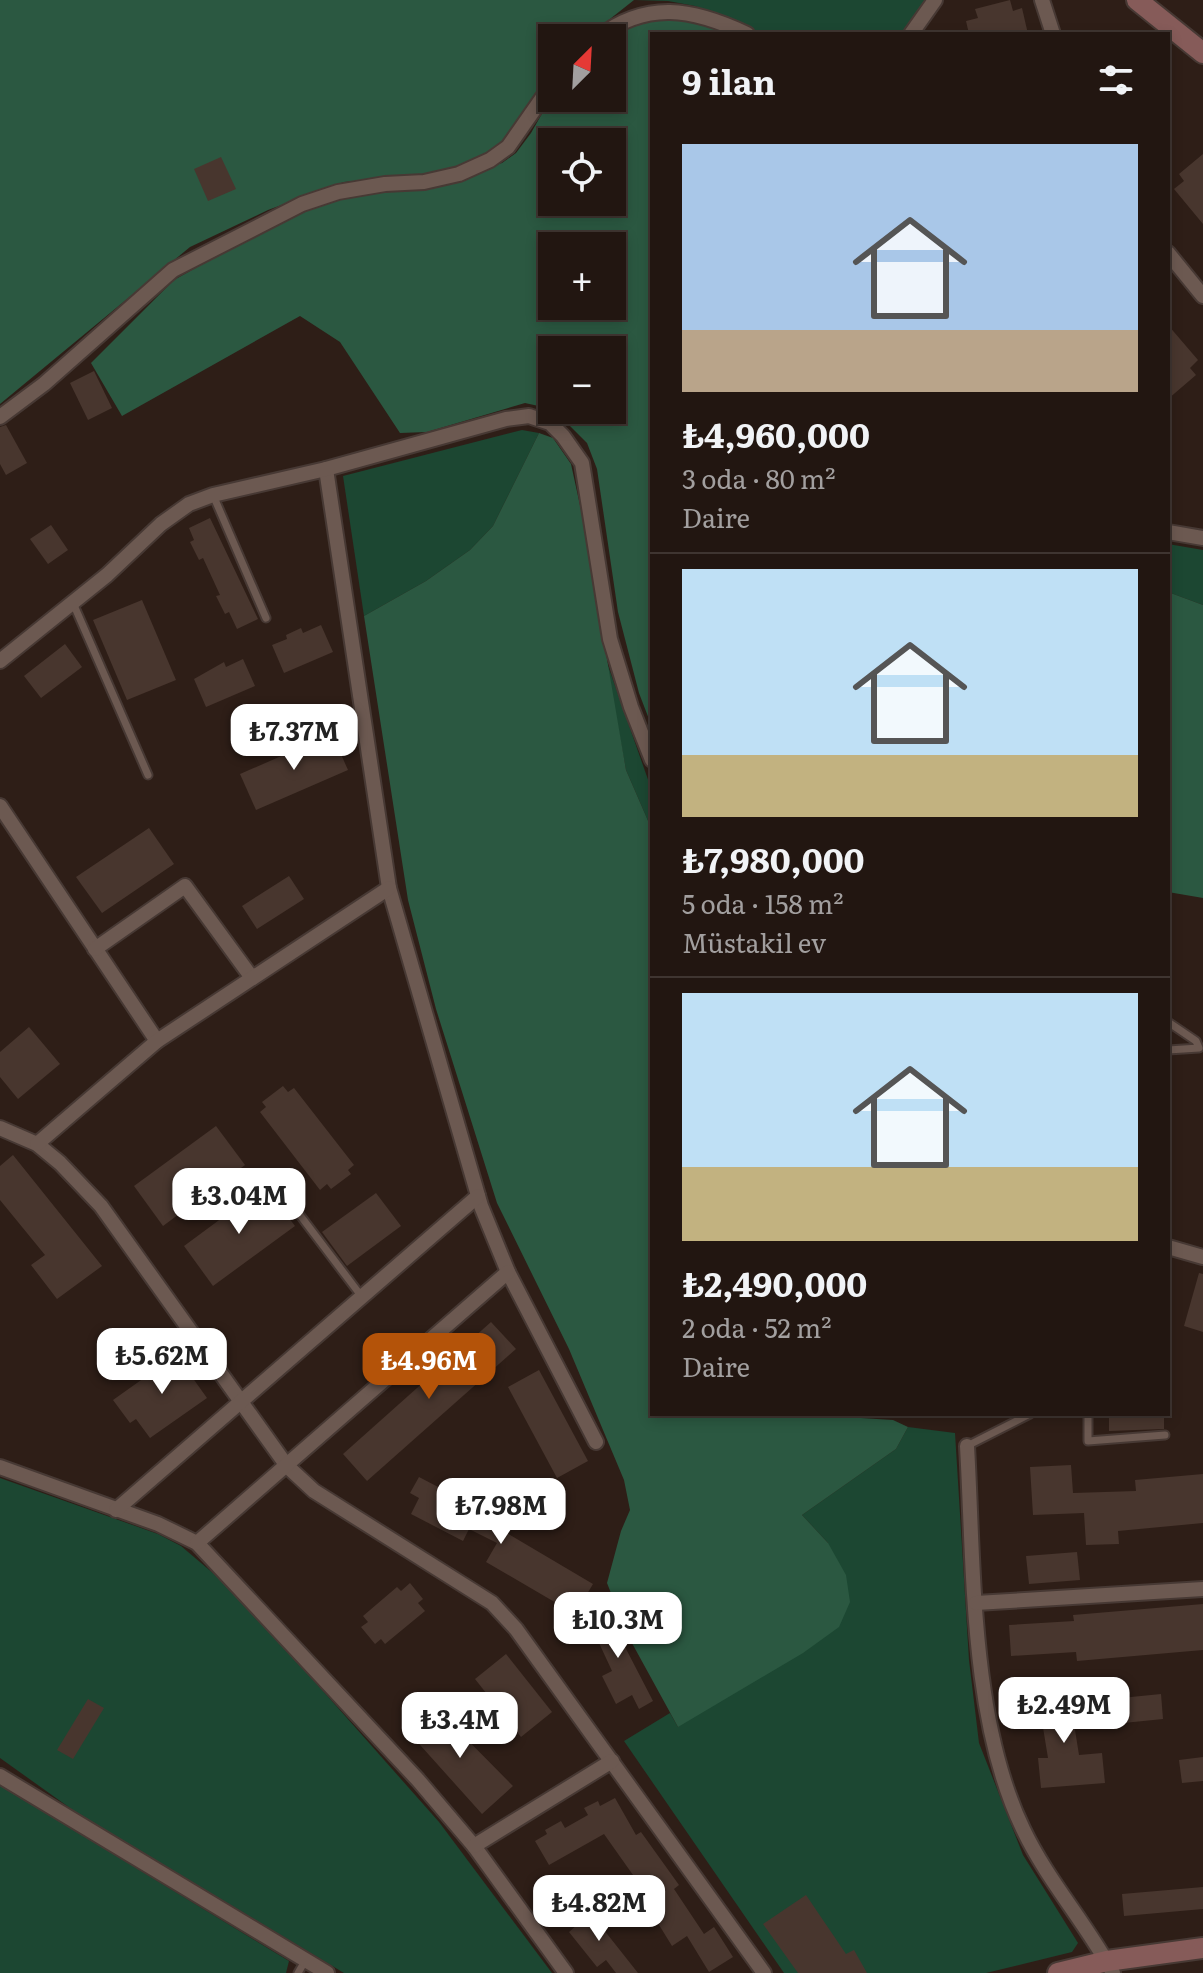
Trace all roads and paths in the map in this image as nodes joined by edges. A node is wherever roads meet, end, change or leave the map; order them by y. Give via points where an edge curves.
1 (935, 0) edge
2 (1042, 0) edge
3 (1137, 0) edge
4 (618, 24) edge
5 (743, 32) edge
6 (912, 32) edge
7 (1052, 32) edge
8 (1203, 53) edge
9 (538, 104) edge
10 (1170, 255) edge
11 (1203, 296) edge
12 (0, 417) edge
13 (326, 469) junction
14 (213, 495) junction
15 (1170, 532) edge
16 (1203, 538) edge
17 (73, 603) junction
18 (266, 618) dead end
19 (0, 661) edge
20 (650, 754) edge
21 (148, 775) dead end
22 (0, 806) edge
23 (389, 888) junction
24 (95, 949) junction
25 (252, 978) junction
26 (1170, 1023) edge
27 (157, 1041) junction
28 (1170, 1050) edge
29 (0, 1128) edge
30 (37, 1144) junction
31 (284, 1194) dead end
32 (478, 1196) junction
33 (1170, 1248) edge
34 (1183, 1252) junction
35 (1170, 1257) edge
36 (1203, 1257) edge
37 (508, 1272) junction
38 (362, 1297) junction
39 (241, 1402) junction
40 (1026, 1416) edge
41 (1088, 1416) edge
42 (1165, 1435) dead end
43 (596, 1442) dead end
44 (967, 1446) joint
45 (287, 1466) junction
46 (0, 1467) edge
47 (116, 1510) junction
48 (197, 1543) junction
49 (1203, 1589) edge
50 (976, 1603) junction
51 (612, 1761) junction
52 (0, 1776) edge
53 (474, 1846) junction
54 (1203, 1948) edge
55 (302, 1967) edge
56 (1110, 1967) edge
57 (327, 1973) edge
58 (566, 1973) edge
59 (764, 1973) edge
60 (1058, 1973) edge

1 - 6 street
2 - 7 street
3 - 8 street
4 - 5 street via 653,9 678,8
9 - 12 street via 508,147 490,160 447,177 338,192 302,204 173,270
10 - 11 street
13 - 14 street
13 - 20 street via 506,419 529,416 550,423 582,463 610,639
13 - 23 street
14 - 17 street via 161,524
14 - 18 lane
15 - 16 street
17 - 19 street
17 - 21 lane
22 - 24 street
23 - 25 street
23 - 32 street
24 - 25 street via 185,886
24 - 27 street
25 - 27 street
26 - 28 lane via 1199,1048
27 - 30 street
29 - 30 street
30 - 39 street via 101,1206
31 - 38 lane
32 - 37 street
32 - 38 street
33 - 34 street
34 - 35 lane
34 - 36 street
37 - 43 street
37 - 45 street
38 - 39 street
39 - 45 street
39 - 47 street
40 - 44 lane
41 - 42 lane via 1088,1441
44 - 50 street
45 - 48 street
45 - 51 street via 314,1491 492,1603
46 - 47 street
47 - 48 street
48 - 53 street
49 - 50 street
50 - 56 street via 991,1738 1003,1782 1044,1867
51 - 53 street
51 - 59 street
52 - 55 street
53 - 58 street
54 - 56 street
55 - 57 street
56 - 60 street

